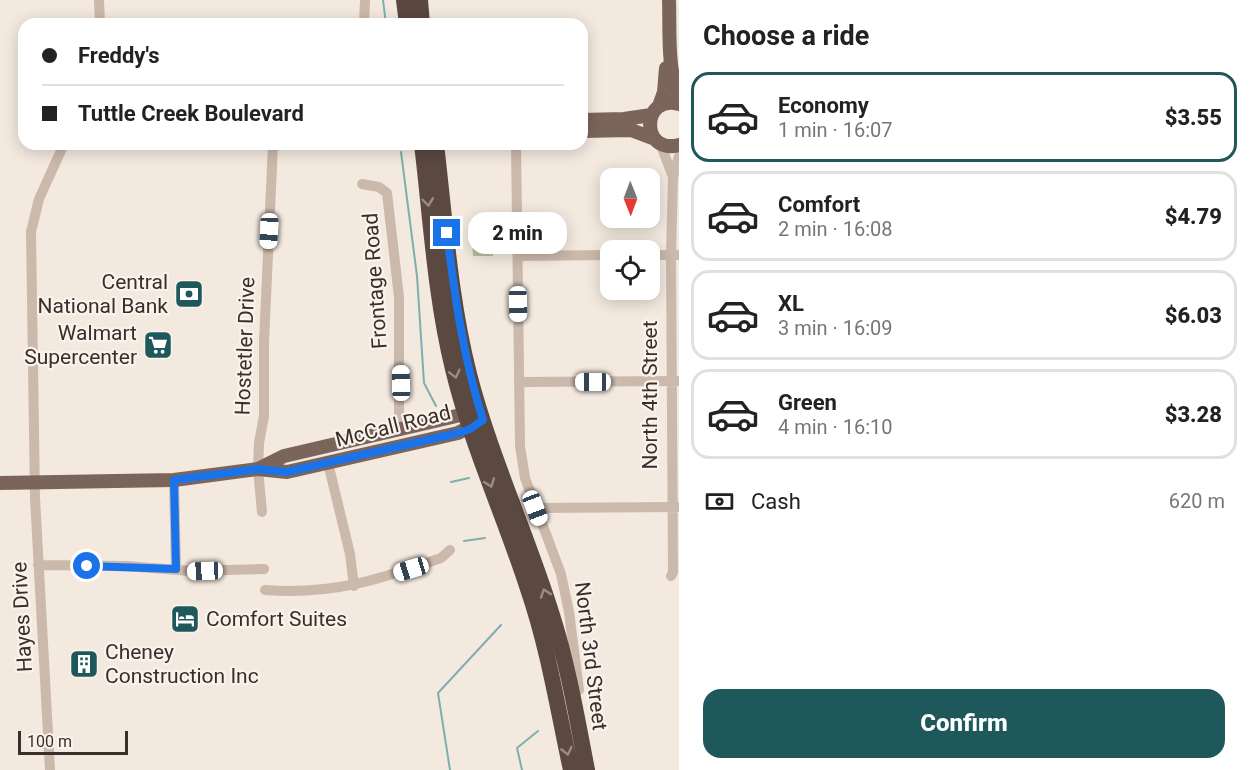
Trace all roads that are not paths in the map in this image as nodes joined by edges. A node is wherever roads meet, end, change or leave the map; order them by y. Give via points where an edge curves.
1 (99, 0) edge
2 (364, 0) edge
3 (404, 0) edge
4 (420, 0) edge
5 (669, 0) edge
6 (100, 18) edge
7 (364, 18) edge
8 (406, 18) edge
9 (422, 18) edge
10 (669, 54) junction
11 (679, 98) edge
12 (679, 104) edge
13 (655, 110) junction
14 (588, 120) edge
15 (588, 130) edge
16 (657, 141) junction
17 (679, 145) edge
18 (61, 150) edge
19 (273, 150) edge
20 (423, 150) edge
21 (437, 150) edge
22 (516, 150) edge
23 (679, 156) edge
24 (673, 177) junction
25 (362, 184) dead end
26 (600, 255) edge
27 (675, 255) edge
28 (518, 256) junction
29 (675, 381) edge
30 (519, 382) junction
31 (472, 421) junction
32 (399, 430) junction
33 (363, 439) junction
34 (359, 455) junction
35 (328, 463) junction
36 (258, 469) junction
37 (174, 480) junction
38 (35, 482) junction
39 (0, 483) edge
40 (675, 507) edge
41 (535, 508) junction
42 (262, 513) dead end
43 (450, 550) dead end
44 (38, 565) junction
45 (176, 569) junction
46 (264, 569) dead end
47 (671, 576) dead end
48 (354, 586) junction
49 (265, 590) dead end
50 (572, 635) junction
51 (562, 649) junction
52 (558, 711) junction
53 (583, 747) junction
54 (50, 770) edge
55 (571, 770) edge
56 (587, 770) edge

1 - 6 street
2 - 7 street
3 - 8 highway
4 - 9 highway
5 - 10 main road
10 - 11 main road
10 - 13 main road via 664,92
12 - 13 main road via 669,102
13 - 14 main road via 624,119
13 - 16 main road via 649,125
15 - 16 main road via 630,130
16 - 17 main road
16 - 24 street, North 4th Street
18 - 38 street, Hayes Drive via 39,199 31,232
19 - 36 street, Hostetler Drive via 264,416
20 -> 31 highway via 443,318
21 - 31 highway via 458,322 469,372
22 - 28 street, North 3rd Street
23 - 24 street, North 4th Street
24 - 27 street, North 4th Street
25 - 32 street, Frontage Road via 380,187 387,193 399,297
26 - 28 street
27 - 29 street, North 4th Street
28 - 30 street, North 3rd Street
29 - 30 street
29 - 40 street, North 4th Street
30 - 41 street, North 3rd Street via 520,446
31 - 32 main road, McCall Road
31 - 34 main road, McCall Road
51 -> 31 highway via 539,575
31 -> 52 highway via 539,624
32 - 33 main road, McCall Road
32 - 34 main road
33 - 35 main road via 328,457
33 - 36 main road, McCall Road via 284,456
34 - 35 main road, McCall Road
35 - 36 main road, McCall Road via 287,472
35 - 48 street
36 - 37 main road, McCall Road
36 - 42 street, Hostetler Drive
37 - 38 main road, McCall Road
37 - 45 street
38 - 39 main road, McCall Road
38 - 44 street, Hayes Drive
40 - 41 street
40 - 47 street, North 4th Street
41 - 50 street, North 3rd Street via 561,574
43 - 48 street via 441,558
44 - 45 street
44 - 54 street, Hayes Drive
45 - 46 street
48 - 49 street via 293,592
50 - 51 highway
50 - 53 street, North 3rd Street
51 - 52 highway via 556,679
51 - 53 highway
52 -> 55 highway
53 - 56 highway

